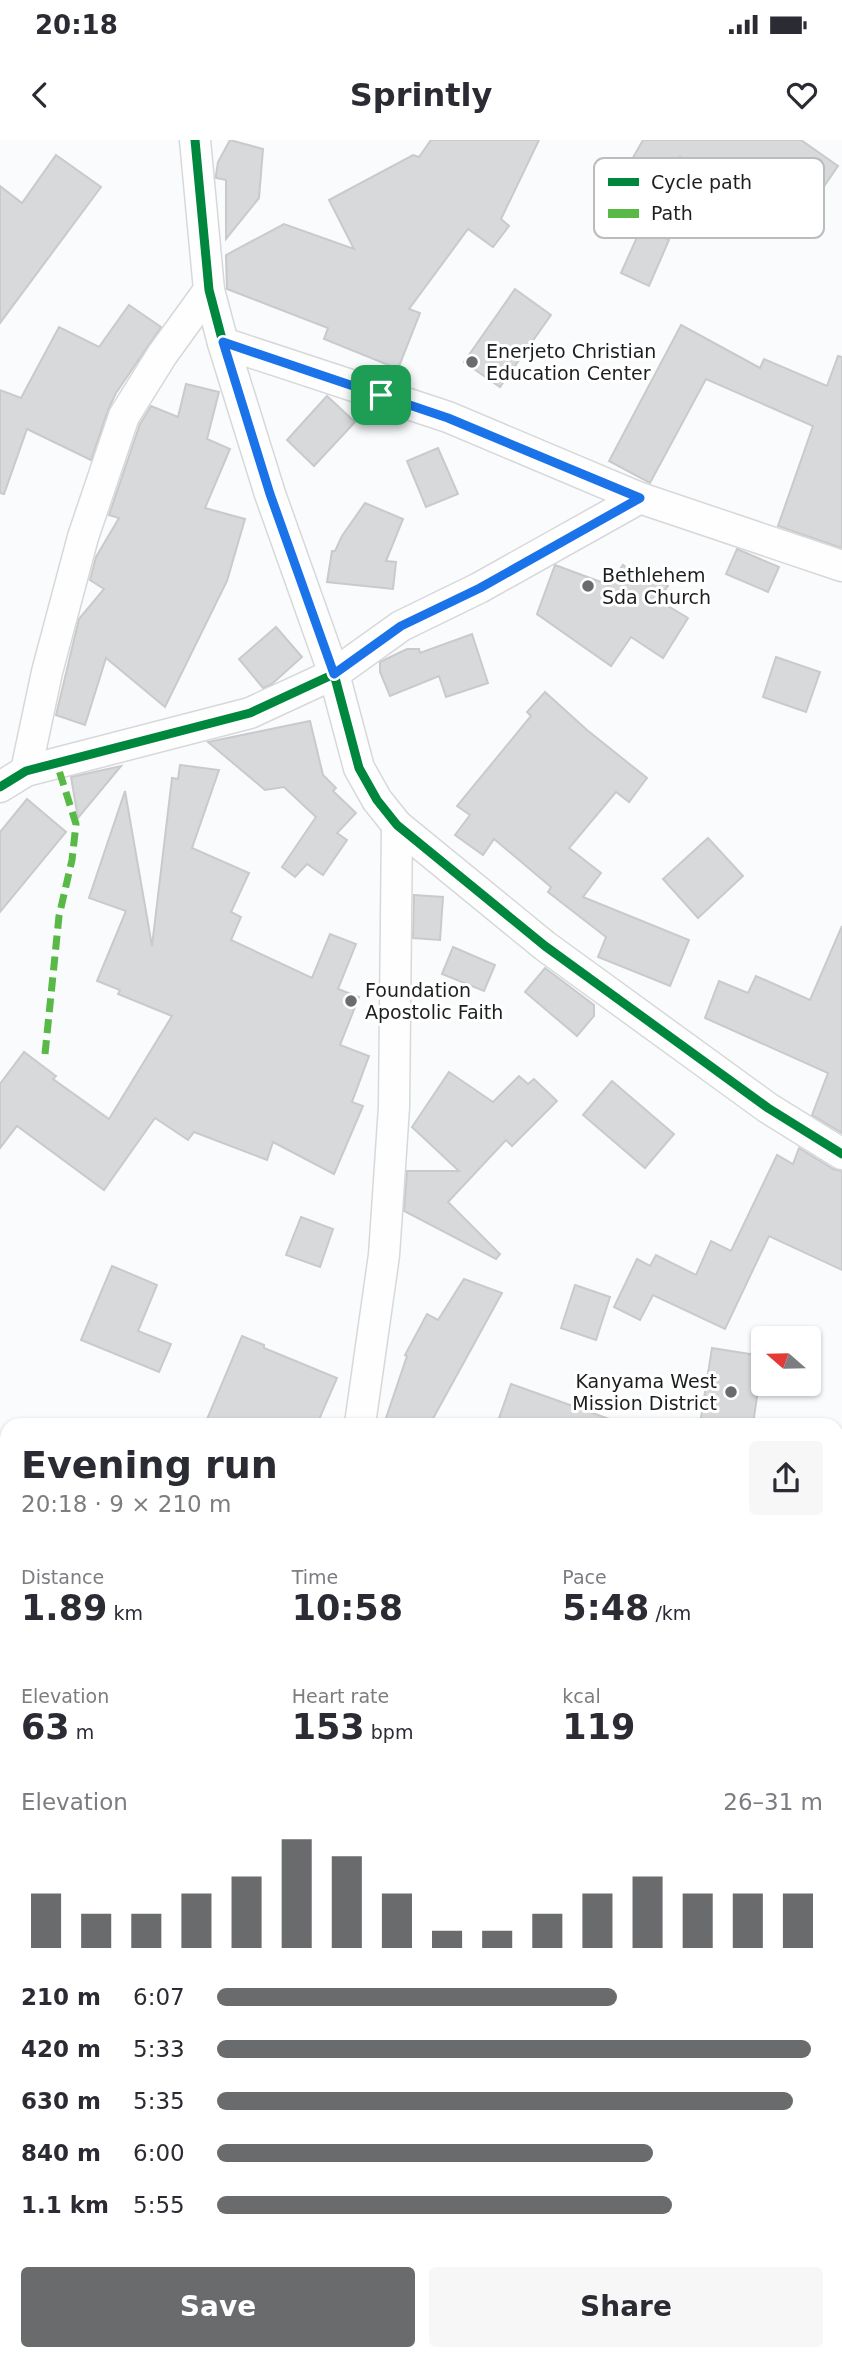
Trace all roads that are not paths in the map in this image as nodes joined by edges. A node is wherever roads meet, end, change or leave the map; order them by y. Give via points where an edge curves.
1 (195, 140) edge
2 (209, 290) junction
3 (223, 342) junction
4 (640, 498) junction
5 (842, 566) edge
6 (334, 674) junction
7 (26, 771) junction
8 (0, 787) edge
9 (397, 825) junction
10 (842, 1154) edge
11 (361, 1418) edge

1 - 2 street
2 - 3 street
2 - 7 street via 124,416 83,537
3 - 4 street via 448,418
3 - 6 street via 270,494
4 - 5 street
4 - 6 street via 480,588 401,626
6 - 7 street via 250,713
6 - 9 street via 359,768
7 - 8 street
9 - 10 street via 545,946 768,1108
9 - 11 street via 394,1107 384,1255

